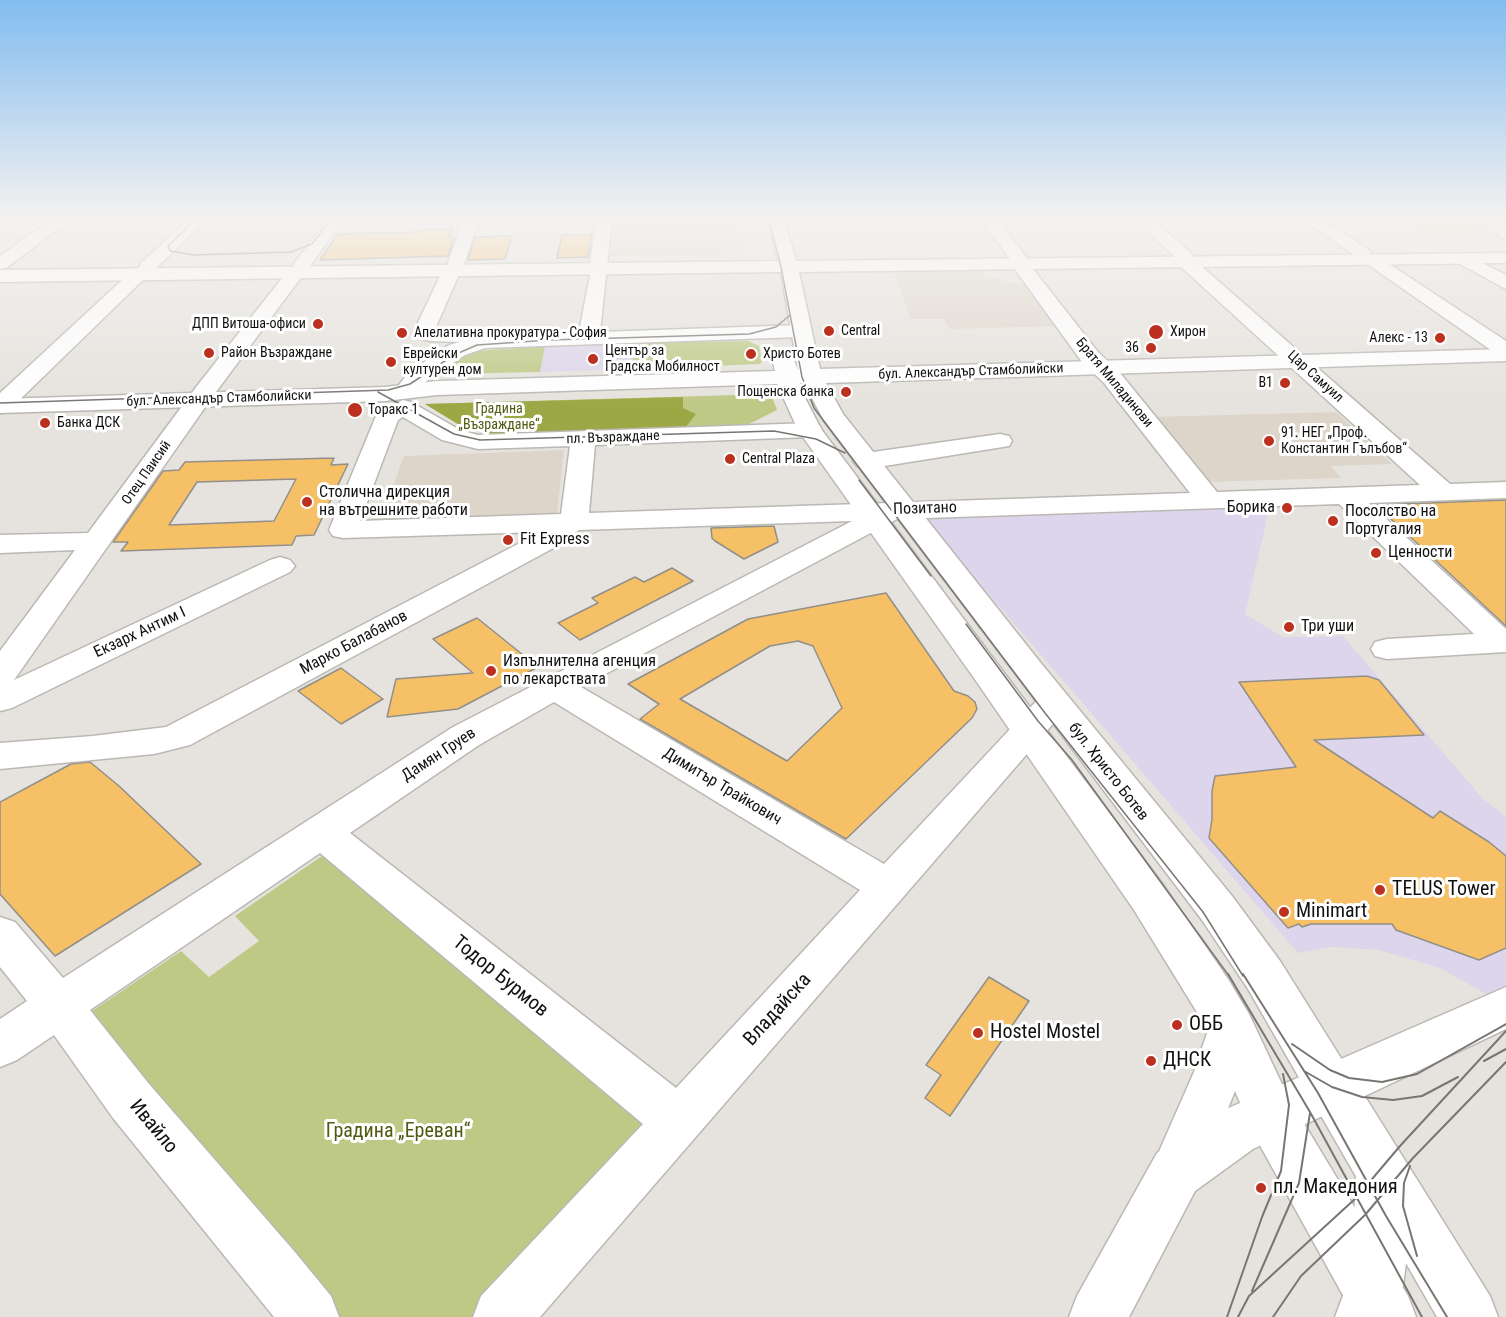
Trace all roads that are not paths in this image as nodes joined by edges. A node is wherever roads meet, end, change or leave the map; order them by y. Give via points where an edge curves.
1 (132, 281) edge
2 (289, 281) edge
3 (446, 281) edge
4 (597, 281) edge
5 (791, 281) edge
6 (1034, 281) edge
7 (1210, 281) edge
8 (1404, 281) edge
9 (775, 309) dead end
10 (801, 331) junction
11 (779, 332) junction
12 (589, 337) junction
13 (470, 345) junction
14 (1506, 350) edge
15 (1506, 355) edge
16 (1298, 362) junction
17 (1103, 368) junction
18 (811, 377) junction
19 (786, 378) junction
20 (406, 395) junction
21 (202, 396) junction
22 (2, 402) edge
23 (810, 430) junction
24 (583, 439) junction
25 (1000, 441) dead end
26 (866, 461) junction
27 (1506, 490) edge
28 (1443, 492) junction
29 (1345, 495) junction
30 (1209, 500) junction
31 (882, 513) junction
32 (574, 521) junction
33 (99, 541) junction
34 (0, 544) edge
35 (280, 566) dead end
36 (1504, 643) edge
37 (1387, 649) dead end
38 (0, 675) edge
39 (555, 687) junction
40 (0, 700) edge
41 (1041, 716) junction
42 (45, 754) junction
43 (0, 756) edge
44 (0, 776) edge
45 (322, 832) junction
46 (890, 887) junction
47 (0, 935) edge
48 (58, 1006) junction
49 (1506, 1007) edge
50 (1232, 1029) junction
51 (0, 1045) edge
52 (1332, 1087) junction
53 (1270, 1114) junction
54 (678, 1121) junction
55 (1382, 1170) junction
56 (1176, 1172) junction
57 (1375, 1309) edge
58 (310, 1317) edge
59 (502, 1317) edge
60 (1098, 1317) edge
61 (1469, 1317) edge

1 - 22 street
2 - 21 street, Отец Паисий
3 - 13 street via 423,333 473,336
4 - 12 street
5 - 10 street, бул. Христо Ботев
6 - 17 street, Братя Миладинови via 1090,357
7 - 16 street, Цар Самуил
8 - 14 street
9 - 11 street, бул. Христо Ботев
10 - 11 street
10 - 18 street, бул. Христо Ботев
11 - 12 street
11 - 19 street, бул. Христо Ботев
12 - 13 street
13 - 20 street via 416,378
15 - 16 street, бул. Александър Стамболийски
16 - 17 street, бул. Александър Стамболийски
16 - 28 street, Цар Самуил
17 - 18 street, бул. Александър Стамболийски
17 - 30 street, Братя Миладинови
18 - 19 street, бул. Александър Стамболийски
18 - 26 street, бул. Христо Ботев via 832,416
19 - 20 street, бул. Александър Стамболийски via 437,388
19 - 23 street, бул. Христо Ботев
20 - 21 street, бул. Александър Стамболийски
20 - 24 street, пл. Възраждане via 451,435 470,441
20 - 32 street, Позитано via 388,416 344,530
21 - 22 street, бул. Александър Стамболийски
21 - 33 street, Отец Паисий
23 - 24 street, пл. Възраждане
23 - 31 street, бул. Христо Ботев
24 - 32 street
25 - 26 street
26 - 31 street, бул. Христо Ботев
27 - 28 street, Позитано
28 - 29 street, Позитано
29 - 30 street, Позитано
29 - 36 street
30 - 31 street, Позитано
31 - 32 street, Позитано
31 - 39 street, Дамян Груев
31 - 41 street, бул. Христо Ботев
32 - 42 street, Марко Балабанов via 549,539 177,736
33 - 34 street
33 - 38 street, Отец Паисий
35 - 40 street, Екзарх Антим I
36 - 37 street
39 - 45 street, Дамян Груев via 466,736
39 - 46 street, Димитър Трайкович
41 - 46 street, Владайска
41 - 50 street, бул. Христо Ботев
41 - 52 street, бул. Христо Ботев via 1217,908 1264,975
42 - 43 street
42 - 44 street
45 - 48 street, Дамян Груев
45 - 54 street, Тодор Бурмов
46 - 54 street, Владайска
47 - 48 street, Ивайло
48 - 51 street, Дамян Груев
48 - 58 street, Ивайло via 131,1101
49 - 52 street
50 - 53 street, бул. Христо Ботев
50 - 56 street via 1218,1073
52 - 53 street
52 - 55 street, бул. Христо Ботев
53 - 56 street via 1234,1131
53 - 57 street, бул. Христо Ботев
54 - 59 street, Владайска
55 - 57 street
55 - 61 street, бул. Христо Ботев
56 - 60 street

